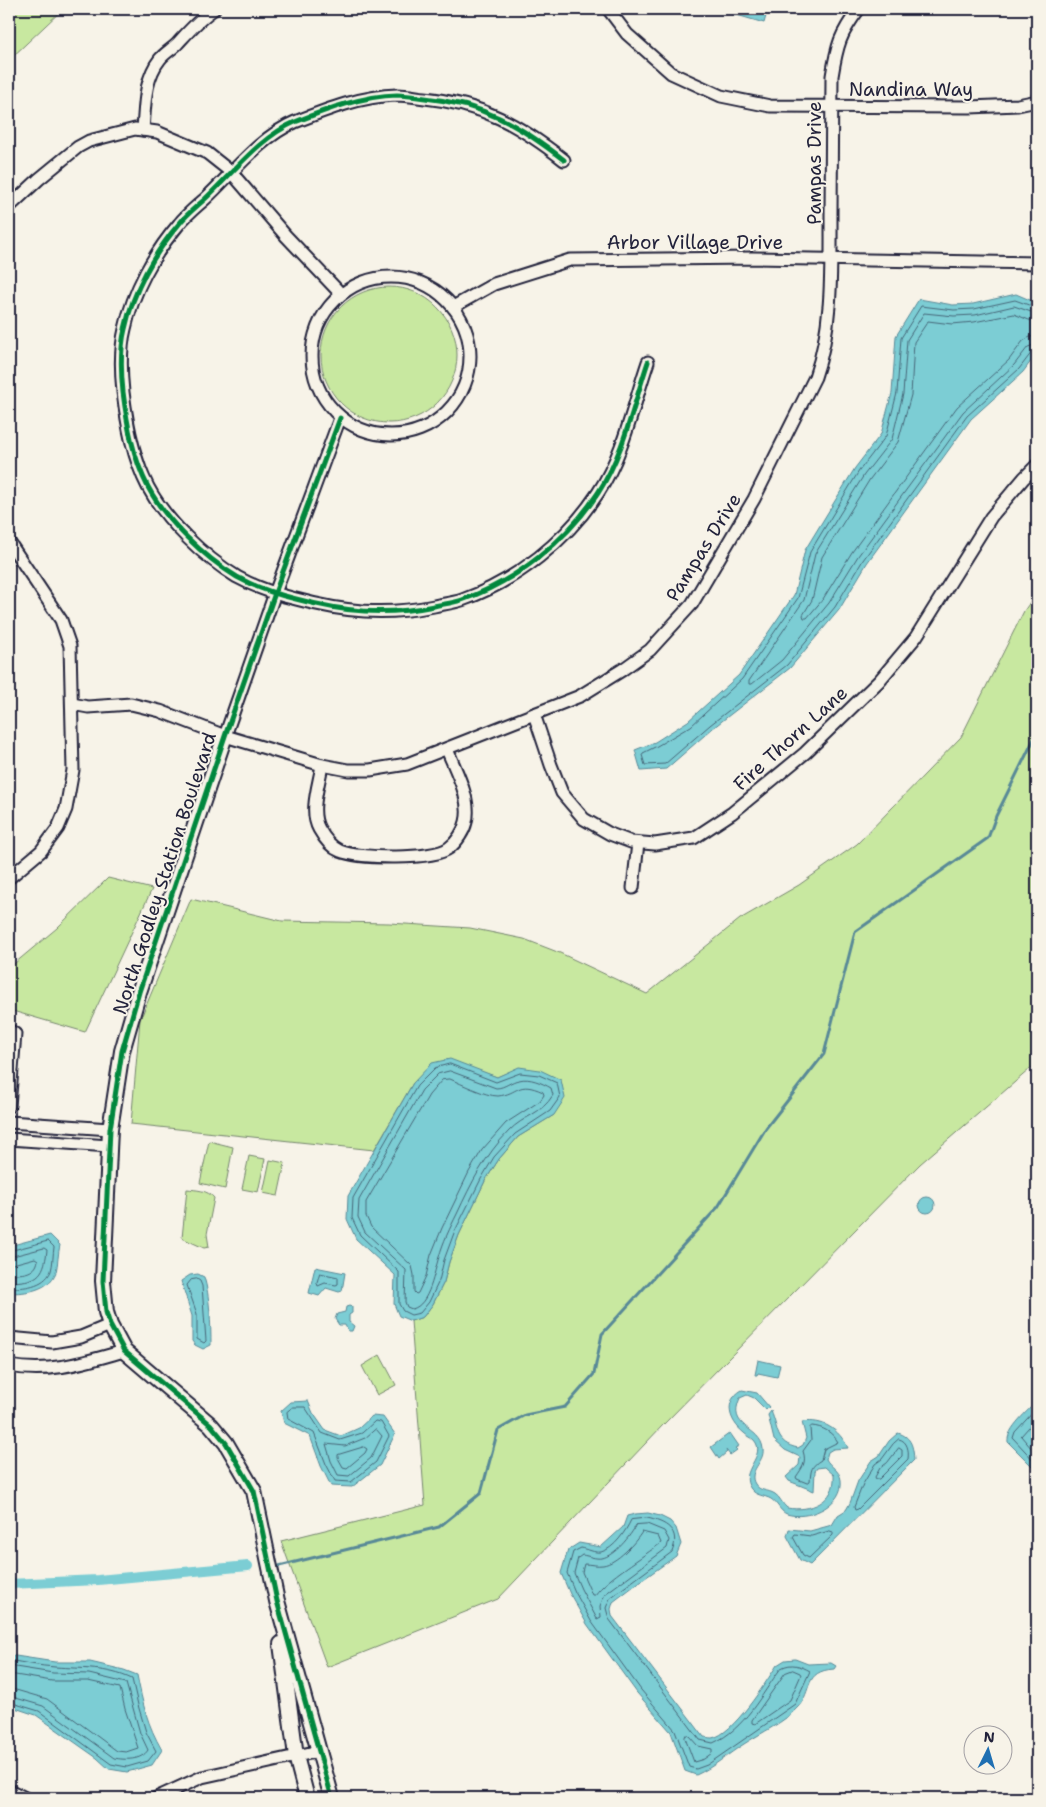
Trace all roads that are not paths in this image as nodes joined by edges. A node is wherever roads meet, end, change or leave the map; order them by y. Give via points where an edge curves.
1 (214, 9) edge
2 (608, 9) edge
3 (859, 9) edge
4 (1037, 101) edge
5 (832, 107) junction
6 (144, 130) junction
7 (564, 160) dead end
8 (231, 172) junction
9 (9, 208) edge
10 (831, 260) junction
11 (1037, 263) edge
12 (341, 294) junction
13 (453, 307) junction
14 (648, 362) dead end
15 (340, 418) junction
16 (1037, 466) edge
17 (9, 542) edge
18 (275, 593) junction
19 (72, 704) junction
20 (534, 714) junction
21 (225, 736) junction
22 (447, 749) junction
23 (322, 766) junction
24 (638, 843) junction
25 (9, 878) edge
26 (633, 888) dead end
27 (9, 1030) edge
28 (9, 1106) edge
29 (9, 1122) edge
30 (110, 1129) junction
31 (9, 1139) edge
32 (109, 1146) junction
33 (110, 1324) junction
34 (9, 1338) edge
35 (124, 1351) junction
36 (9, 1366) edge
37 (277, 1601) junction
38 (318, 1751) junction
39 (296, 1756) junction
40 (9, 1790) edge
41 (25, 1798) edge
42 (156, 1798) edge
43 (307, 1798) edge
44 (332, 1798) edge

1 - 6 street via 160,59 151,74 145,98
2 - 5 street, Nandina Way via 627,34 671,74 716,95 770,106
3 - 5 street, Pampas Drive via 847,24 837,46 832,76
4 - 5 street, Nandina Way via 970,107
5 - 10 street, Pampas Drive
6 - 8 street via 157,132 207,153
6 - 9 street via 135,129 78,147 39,178
7 - 8 street via 532,136 483,110 445,100 398,95 342,104 287,126
8 - 12 street
8 - 18 street via 181,221 150,266 138,290 124,330 122,380 126,420 148,487 169,517 192,542 236,576
10 - 11 street, Arbor Village Drive
10 - 13 street, Arbor Village Drive via 570,260 494,284
10 - 20 street, Pampas Drive via 827,324 823,353 815,377 754,499 692,604 650,650 622,670 580,696
12 - 13 street via 355,285 395,277 418,282 440,294
12 - 15 street via 326,310 316,329 311,350 313,372 320,392
13 - 15 street via 466,329 470,350 468,375 452,408 434,423 403,435 365,431
14 - 18 street via 620,454 599,491 562,538 502,582 458,601 373,613 323,607
15 - 18 street, North Godley Station Boulevard
16 - 24 street, Fire Thorn Lane via 991,516 929,617 902,654 805,753 732,813 694,838 655,844
17 - 19 street via 61,620 70,646
18 - 21 street, North Godley Station Boulevard
19 - 21 street, Pampas Drive via 88,707 131,704 160,711
19 - 25 street via 73,770 66,808 58,828 40,851
20 - 22 street, Pampas Drive
20 - 24 street, Fire Thorn Lane via 562,793 584,819 610,834
21 - 23 street, Pampas Drive
21 - 30 street, North Godley Station Boulevard via 139,992 122,1051
22 - 23 street, Pampas Drive via 408,764 378,769 348,770
22 - 23 street via 466,804 466,821 460,836 449,848 421,856 356,855 328,844 315,817
24 - 26 street
27 - 28 street via 14,1034
29 - 30 street
30 - 32 street, North Godley Station Boulevard
31 - 32 street
32 - 33 street, North Godley Station Boulevard via 104,1281
33 - 34 street via 81,1337 52,1342
33 - 35 street, North Godley Station Boulevard
35 - 36 street via 54,1369
35 - 37 street, North Godley Station Boulevard via 211,1424 226,1443 254,1491
37 - 38 street, North Godley Station Boulevard
37 - 39 street, North Godley Station Boulevard
38 - 39 street
38 - 44 street, North Godley Station Boulevard
39 - 42 street via 202,1777
39 - 43 street, North Godley Station Boulevard
40 - 41 street

